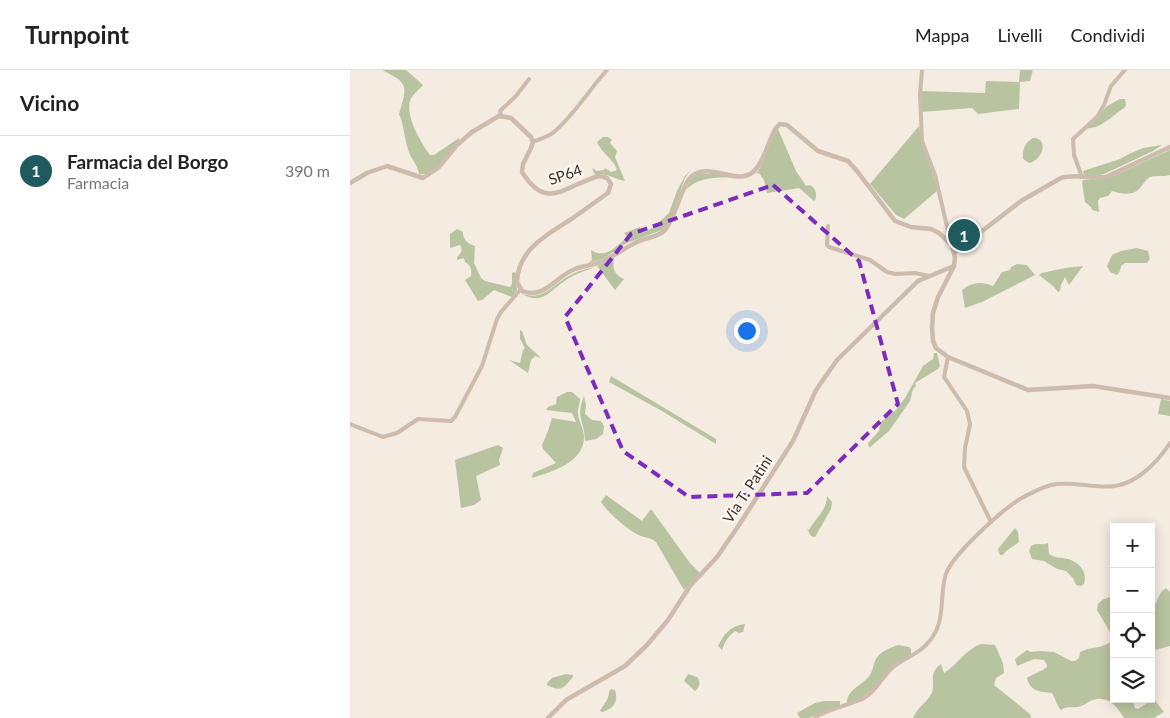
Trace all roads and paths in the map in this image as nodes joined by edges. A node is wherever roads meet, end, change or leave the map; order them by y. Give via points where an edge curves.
1 (607, 70) edge
2 (922, 70) edge
3 (1125, 70) edge
4 (530, 79) dead end
5 (500, 116) junction
6 (533, 142) junction
7 (1170, 147) edge
8 (1082, 177) junction
9 (350, 183) edge
10 (828, 226) dead end
11 (948, 240) junction
12 (954, 252) junction
13 (954, 266) junction
14 (929, 276) junction
15 (520, 289) junction
16 (948, 358) junction
17 (1170, 398) edge
18 (350, 424) edge
19 (1170, 443) edge
20 (991, 522) junction
21 (548, 718) edge
22 (815, 718) edge

1 - 6 street via 553,133
2 - 11 street via 922,141 935,175
3 - 8 street via 1111,86 1097,117 1073,139 1074,155
4 - 5 street via 500,111
5 - 6 street via 516,122
5 - 9 street via 472,132 438,168 423,178 387,166
6 - 15 street, SP64 / SP64 via 522,172 538,192 548,195 602,176 610,180 611,188 537,242 524,258 517,277
7 - 8 street via 1106,177
8 - 12 street via 1068,176 1053,182 1021,201
10 - 14 street via 829,247 870,260 887,272
11 - 12 street
11 - 15 street via 930,229 895,221 848,161 818,150 787,125 780,124 752,174 742,177 699,172 690,177 663,232 598,263 570,271 542,292 528,293
12 - 13 street
13 - 14 street, Via T. Patini
13 - 16 street via 933,313 933,341
14 - 21 street, Via T. Patini via 918,281 837,360 816,390 793,441 739,525 648,645 625,666 566,700
15 - 18 street via 501,312 482,366 451,421 418,419 397,433 383,437
16 - 17 street via 1028,390 1092,386
16 - 20 street via 944,376 967,411 970,424 964,467
19 - 20 street via 1144,472 1130,482 1116,486 1052,485 1019,500
20 - 22 street via 949,567 937,630 926,646 892,668 874,691 864,698

